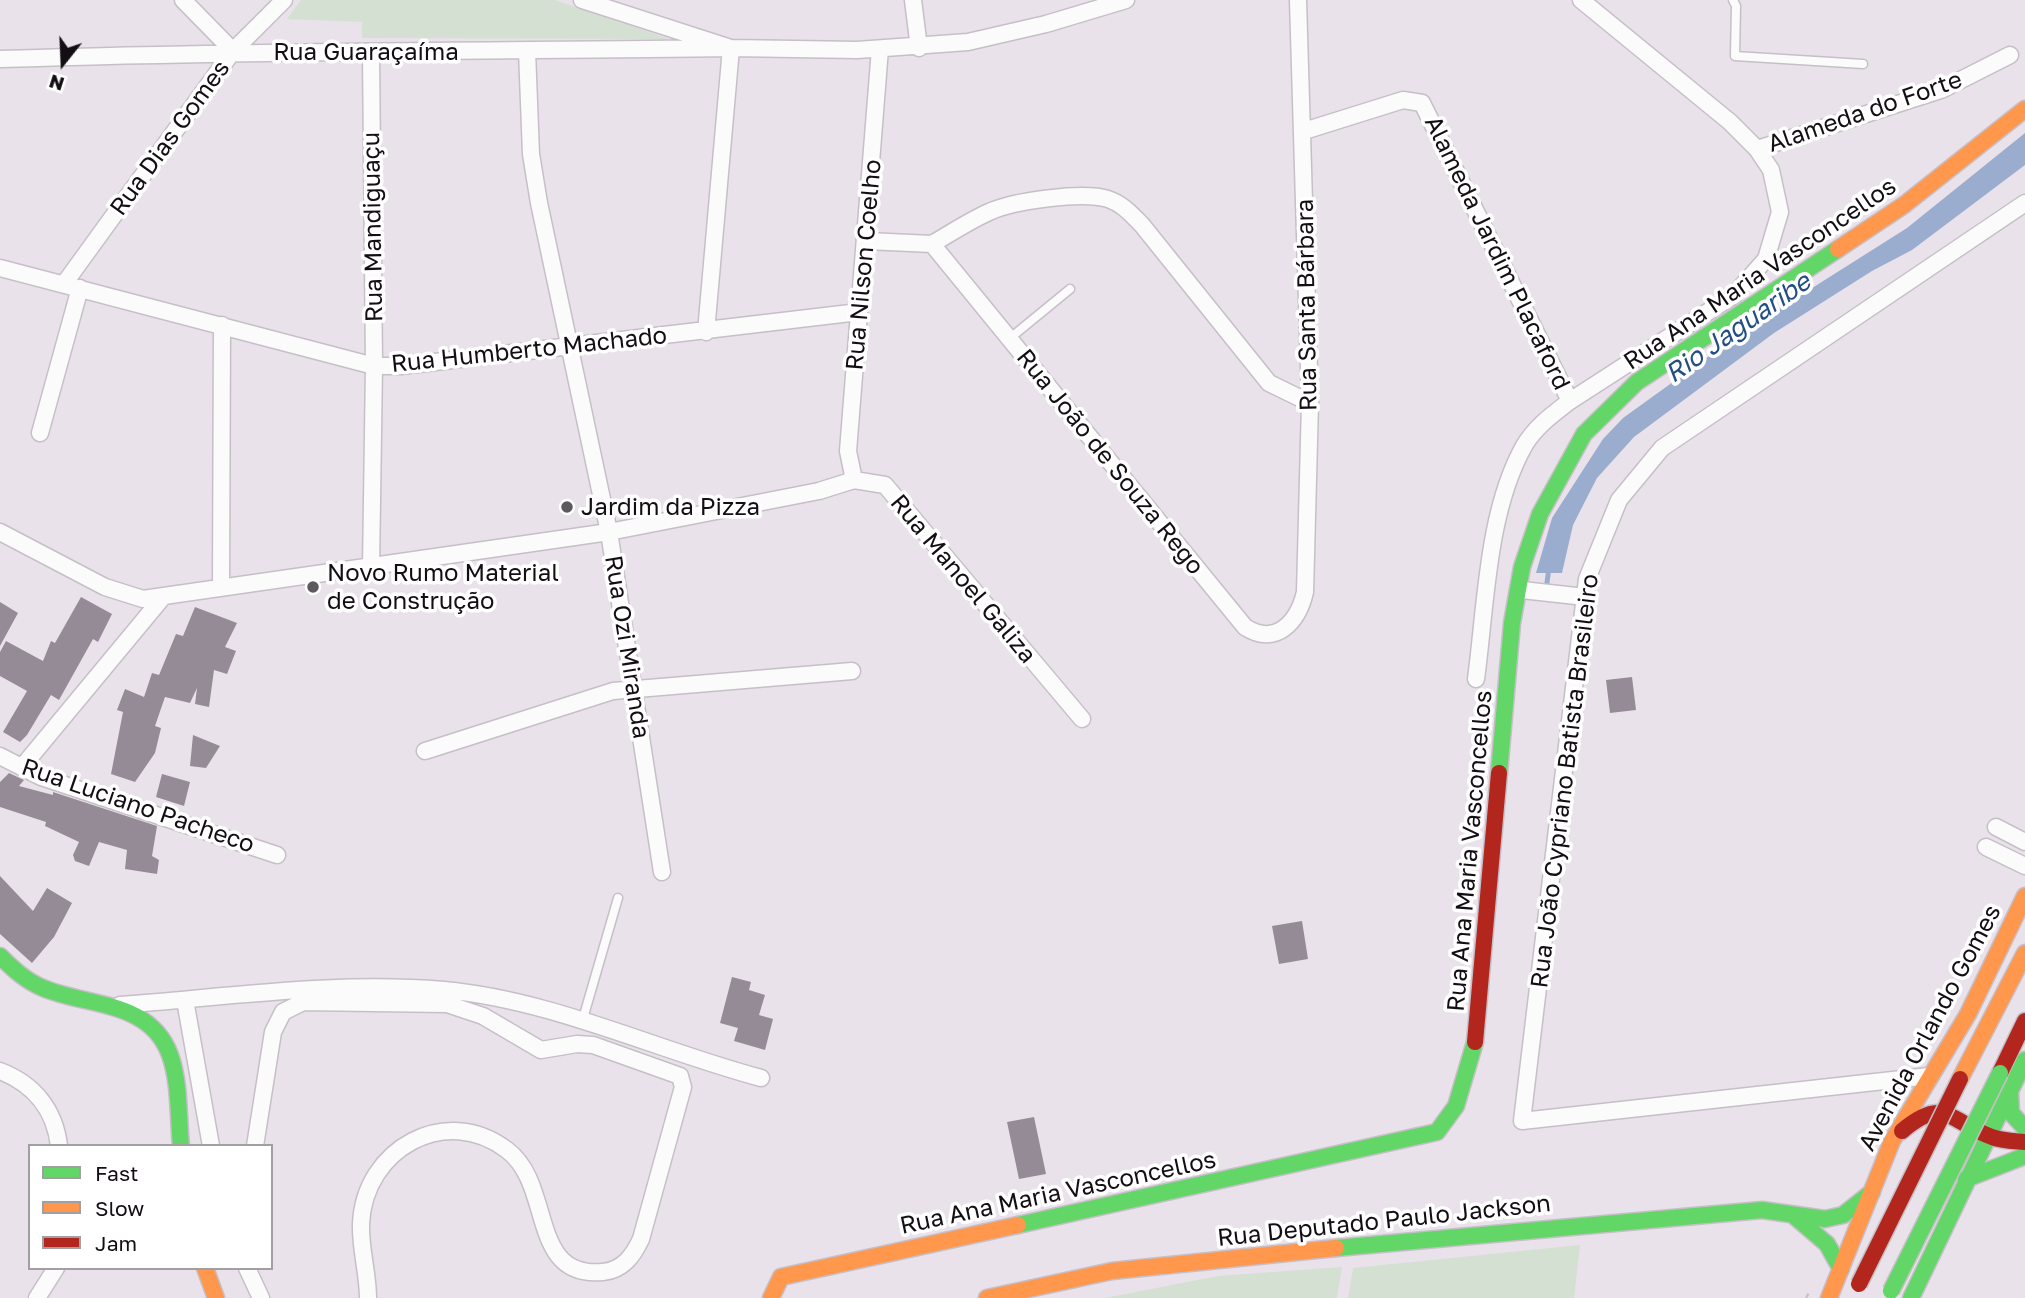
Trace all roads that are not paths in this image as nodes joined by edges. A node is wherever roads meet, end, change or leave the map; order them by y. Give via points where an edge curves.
1 (183, 0) edge
2 (284, 0) edge
3 (582, 0) edge
4 (913, 0) edge
5 (1126, 0) edge
6 (1298, 0) edge
7 (1581, 0) edge
8 (1733, 0) edge
9 (731, 48) junction
10 (919, 48) junction
11 (880, 49) junction
12 (233, 51) junction
13 (527, 51) junction
14 (371, 53) junction
15 (2010, 55) dead end
16 (0, 59) edge
17 (1863, 64) dead end
18 (2025, 109) edge
19 (1304, 131) junction
20 (1756, 149) junction
21 (2025, 203) edge
22 (867, 241) junction
23 (932, 244) junction
24 (0, 268) edge
25 (64, 284) junction
26 (80, 288) junction
27 (1070, 289) dead end
28 (1734, 295) junction
29 (1746, 310) junction
30 (859, 312) junction
31 (222, 325) junction
32 (706, 332) junction
33 (1009, 339) junction
34 (571, 345) junction
35 (1625, 364) junction
36 (374, 366) junction
37 (1637, 382) junction
38 (1570, 401) junction
39 (1310, 403) junction
40 (40, 433) dead end
41 (854, 480) junction
42 (0, 532) edge
43 (609, 532) junction
44 (371, 568) junction
45 (221, 586) junction
46 (1520, 590) junction
47 (163, 597) junction
48 (1582, 597) junction
49 (1301, 609) joint
50 (852, 671) dead end
51 (1476, 679) dead end
52 (634, 688) junction
53 (1082, 719) dead end
54 (425, 751) dead end
55 (0, 756) edge
56 (22, 767) junction
57 (1996, 827) dead end
58 (2025, 842) edge
59 (1986, 847) dead end
60 (277, 855) dead end
61 (2025, 866) edge
62 (662, 872) dead end
63 (2025, 896) edge
64 (618, 898) dead end
65 (2025, 953) edge
66 (0, 956) edge
67 (185, 1000) junction
68 (118, 1006) junction
69 (2025, 1021) edge
70 (582, 1022) junction
71 (2025, 1060) edge
72 (0, 1071) edge
73 (1929, 1076) junction
74 (761, 1078) dead end
75 (2009, 1098) junction
76 (2025, 1099) edge
77 (2025, 1128) edge
78 (1987, 1136) junction
79 (1892, 1141) junction
80 (2025, 1142) edge
81 (59, 1144) edge
82 (181, 1144) edge
83 (211, 1144) edge
84 (255, 1144) edge
85 (2025, 1156) edge
86 (1966, 1179) junction
87 (1872, 1192) junction
88 (1788, 1211) junction
89 (1854, 1236) junction
90 (1934, 1246) junction
91 (1841, 1269) junction
92 (55, 1270) edge
93 (206, 1270) edge
94 (248, 1270) edge
95 (1856, 1291) edge
96 (1890, 1295) edge
97 (37, 1298) edge
98 (216, 1298) edge
99 (261, 1298) edge
100 (368, 1298) edge
101 (771, 1298) edge
102 (987, 1298) edge
103 (1829, 1298) edge
104 (1911, 1298) edge

1 - 12 street
2 - 12 street, Rua Dias Gomes
3 - 9 street
4 - 10 street
5 - 10 street, Rua Guaraçaíma via 1007,33
6 - 19 street, Rua Santa Bárbara
7 - 20 street via 1730,122
8 - 17 lane via 1735,56
9 - 11 street, Rua Guaraçaíma
9 - 13 street, Rua Guaraçaíma
9 - 32 street
10 - 11 street, Rua Guaraçaíma
11 - 22 street, Rua Nilson Coelho
12 - 14 street, Rua Guaraçaíma
12 - 16 street, Rua Guaraçaíma
12 - 25 street, Rua Dias Gomes
13 - 14 street, Rua Guaraçaíma
13 - 34 street, Rua Ozi Miranda via 531,154
14 - 36 street, Rua Mandiguaçu
15 - 20 street, Alameda do Forte via 1941,90
18 - 29 main road, Rua Ana Maria Vasconcellos via 1905,205
19 - 38 street, Alameda Jardim Placaford via 1403,100 1422,103
19 - 39 street, Rua Santa Bárbara
20 - 28 street via 1771,170 1780,212 1766,259
21 - 48 street, Rua João Cypriano Batista Brasileiro via 1662,448 1619,500
22 - 23 street
22 - 30 street, Rua Nilson Coelho
23 - 33 street, Rua João de Souza Rego
23 - 39 street via 1007,205 1106,198 1123,206 1142,225 1269,383
24 - 25 street, Rua Humberto Machado
25 - 26 street, Rua Humberto Machado
26 - 31 street, Rua Humberto Machado
26 - 40 street
27 - 33 lane
28 - 29 street
28 - 35 street
29 - 37 main road, Rua Ana Maria Vasconcellos
30 - 32 street, Rua Humberto Machado
30 - 41 street, Rua Nilson Coelho via 848,451
31 - 36 street, Rua Humberto Machado
31 - 45 street
32 - 34 street, Rua Humberto Machado
33 - 49 street, Rua João de Souza Rego via 1245,627 1269,636 1292,622
34 - 36 street, Rua Humberto Machado
34 - 43 street, Rua Ozi Miranda
35 - 37 street
35 - 38 street
36 - 44 street, Rua Mandiguaçu
37 - 46 main road, Rua Ana Maria Vasconcellos via 1584,434 1541,514 1522,567
38 - 51 street via 1544,420 1525,444 1501,503
39 - 49 street, Rua Santa Bárbara via 1306,592
41 - 43 street
41 - 53 street, Rua Manoel Galiza via 885,485
42 - 47 street via 124,595
43 - 44 street
43 - 52 street, Rua Ozi Miranda
44 - 45 street
45 - 47 street
46 - 48 street
46 - 101 main road, Rua Ana Maria Vasconcellos via 1512,623 1476,1039 1456,1106 1437,1132 781,1277
47 - 56 street
48 - 73 street, Rua João Cypriano Batista Brasileiro via 1522,1121
50 - 52 street
52 - 54 street via 594,696
52 - 62 street, Rua Ozi Miranda
55 - 56 street, Rua Luciano Pacheco
56 - 60 street, Rua Luciano Pacheco
57 - 58 street
59 - 61 street
63 - 73 main road, Avenida Orlando Gomes via 1968,1014
64 - 70 lane
65 - 95 main road, Avenida Orlando Gomes, bridge
66 - 68 main road via 44,988
67 - 68 street
67 - 70 street via 352,988 445,990 509,1001
67 - 83 street
68 - 82 main road via 152,1025 170,1054
69 - 96 main road, bridge
70 - 74 street
71 - 75 main road
72 - 81 street via 31,1088 46,1106 57,1126
73 - 79 main road, Avenida Orlando Gomes
75 - 76 lane
75 - 77 main road via 2011,1114
75 - 78 main road
78 - 79 main road via 1958,1117 1935,1111 1912,1122
78 - 80 main road
78 - 86 main road
79 - 87 main road, Avenida Orlando Gomes
84 - 100 street via 272,1032 283,1012 303,1002 447,1004 483,1016 541,1050 593,1045 680,1076 683,1087 641,1240 634,1255 621,1266 590,1272 564,1262 545,1235 535,1188 524,1167 507,1150 458,1132 432,1133 409,1140 389,1156 375,1178 361,1223
85 - 86 main road
86 - 90 main road
87 - 88 main road, Rua Deputado Paulo Jackson via 1843,1215 1825,1219
87 - 89 main road, Avenida Orlando Gomes
88 - 89 main road, Rua Deputado Paulo Jackson
88 - 91 main road via 1827,1244
88 - 102 main road, Rua Deputado Paulo Jackson via 1746,1210 1509,1230 1112,1271
89 - 90 main road, Rua Deputado Paulo Jackson via 1896,1251
89 - 91 main road, Avenida Orlando Gomes
90 - 104 main road
91 - 103 main road, Avenida Orlando Gomes
92 - 97 street
93 - 98 main road
94 - 99 street

